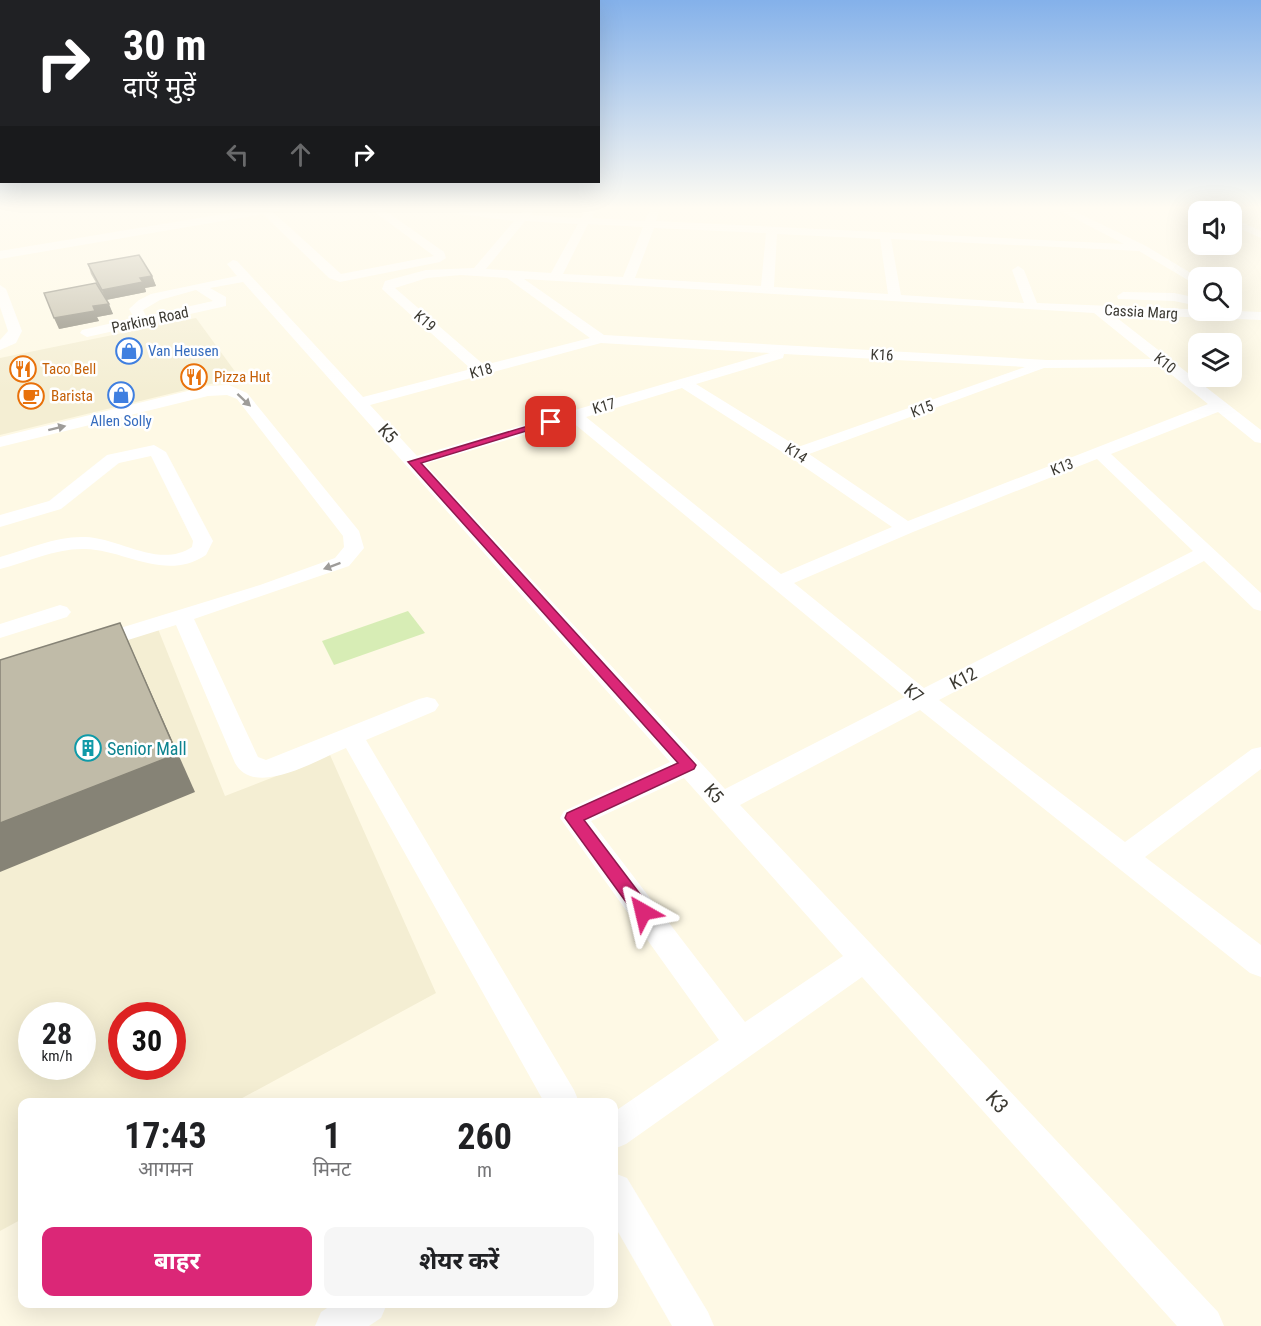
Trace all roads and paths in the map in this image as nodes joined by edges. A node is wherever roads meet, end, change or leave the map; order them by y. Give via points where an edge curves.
1 (237, 269) edge
2 (327, 269) edge
3 (386, 269) edge
4 (480, 269) edge
5 (560, 269) edge
6 (632, 269) edge
7 (769, 269) edge
8 (890, 269) edge
9 (1018, 270) dead end
10 (446, 271) joint
11 (476, 273) junction
12 (512, 276) junction
13 (245, 278) junction
14 (555, 278) junction
15 (627, 282) junction
16 (200, 287) junction
17 (0, 289) edge
18 (767, 290) junction
19 (1114, 296) dead end
20 (895, 298) junction
21 (1188, 300) edge
22 (1032, 307) junction
23 (1098, 310) junction
24 (1188, 310) edge
25 (1242, 313) edge
26 (1259, 317) edge
27 (143, 322) junction
28 (87, 333) dead end
29 (601, 339) junction
30 (0, 346) edge
31 (794, 350) junction
32 (1164, 363) junction
33 (1047, 364) junction
34 (482, 371) junction
35 (684, 383) junction
36 (360, 403) junction
37 (1218, 406) junction
38 (574, 415) junction
39 (1261, 438) edge
40 (0, 442) edge
41 (796, 453) junction
42 (1100, 453) junction
43 (414, 462) junction
44 (0, 521) edge
45 (906, 528) junction
46 (1204, 553) junction
47 (0, 563) edge
48 (777, 583) junction
49 (1261, 604) edge
50 (60, 612) dead end
51 (182, 615) junction
52 (0, 631) edge
53 (81, 648) edge
54 (922, 699) junction
55 (427, 705) dead end
56 (351, 736) junction
57 (1261, 756) edge
58 (688, 765) junction
59 (722, 802) junction
60 (1125, 857) junction
61 (790, 878) joint
62 (864, 958) junction
63 (1261, 963) edge
64 (741, 1043) junction
65 (560, 1098) edge
66 (618, 1129) edge
67 (618, 1198) edge
68 (361, 1308) edge
69 (335, 1326) edge
70 (694, 1326) edge
71 (1204, 1326) edge

1 - 13 street, K5
2 - 3 street via 340,278
4 - 11 street
5 - 14 street
6 - 15 street
7 - 18 street
8 - 20 street
9 - 22 street
10 - 11 street, Cassia Marg
10 - 34 street, K19 via 398,280 389,284 388,289
11 - 12 street, Cassia Marg
12 - 14 street, Cassia Marg
12 - 29 street
13 - 16 street
13 - 36 street, K5
14 - 15 street, Cassia Marg
15 - 18 street, Cassia Marg
16 - 27 street via 141,303 136,309
16 - 27 street, Parking Road via 221,303
17 - 30 street via 15,331 11,340
18 - 20 street, Cassia Marg
19 - 21 street
20 - 22 street, Cassia Marg
22 - 23 street, Cassia Marg
23 - 24 street, Cassia Marg
23 - 32 street, K10
25 - 26 street
27 - 28 street, Parking Road
29 - 31 street, K16
29 - 34 street, K18
31 - 33 street, K16
31 - 35 street, K17
32 - 33 street, K16
32 - 37 street, K10
33 - 41 street, K15
34 - 36 street, K18
35 - 38 street, K17
35 - 41 street, K14
36 - 43 street, K5
37 - 39 street, K10
37 - 42 street, K13
38 - 43 street, K17
38 - 48 street, K7
40 -> 51 street via 208,392 229,390 242,396 352,536 354,548 342,562
41 - 45 street, K14
42 - 45 street, K13
42 - 46 street
43 - 58 street, K5
44 - 47 street via 55,506 113,459 154,450 203,546 186,557 155,562 95,544 71,544
45 - 48 street, K13
46 - 49 street
46 - 54 street, K12
48 - 54 street, K7
50 - 52 street
51 - 53 street
51 - 56 street via 248,763 268,770
54 - 59 street, K12
54 - 60 street, K7
55 - 56 street
56 - 65 street
57 - 60 street
58 - 59 street, K5
58 - 64 street via 573,818
59 - 61 street, K5
60 - 63 street, K7
61 - 62 street, K3
62 - 64 street
62 - 71 street, K3
64 - 66 street
67 - 70 street
68 - 69 street

